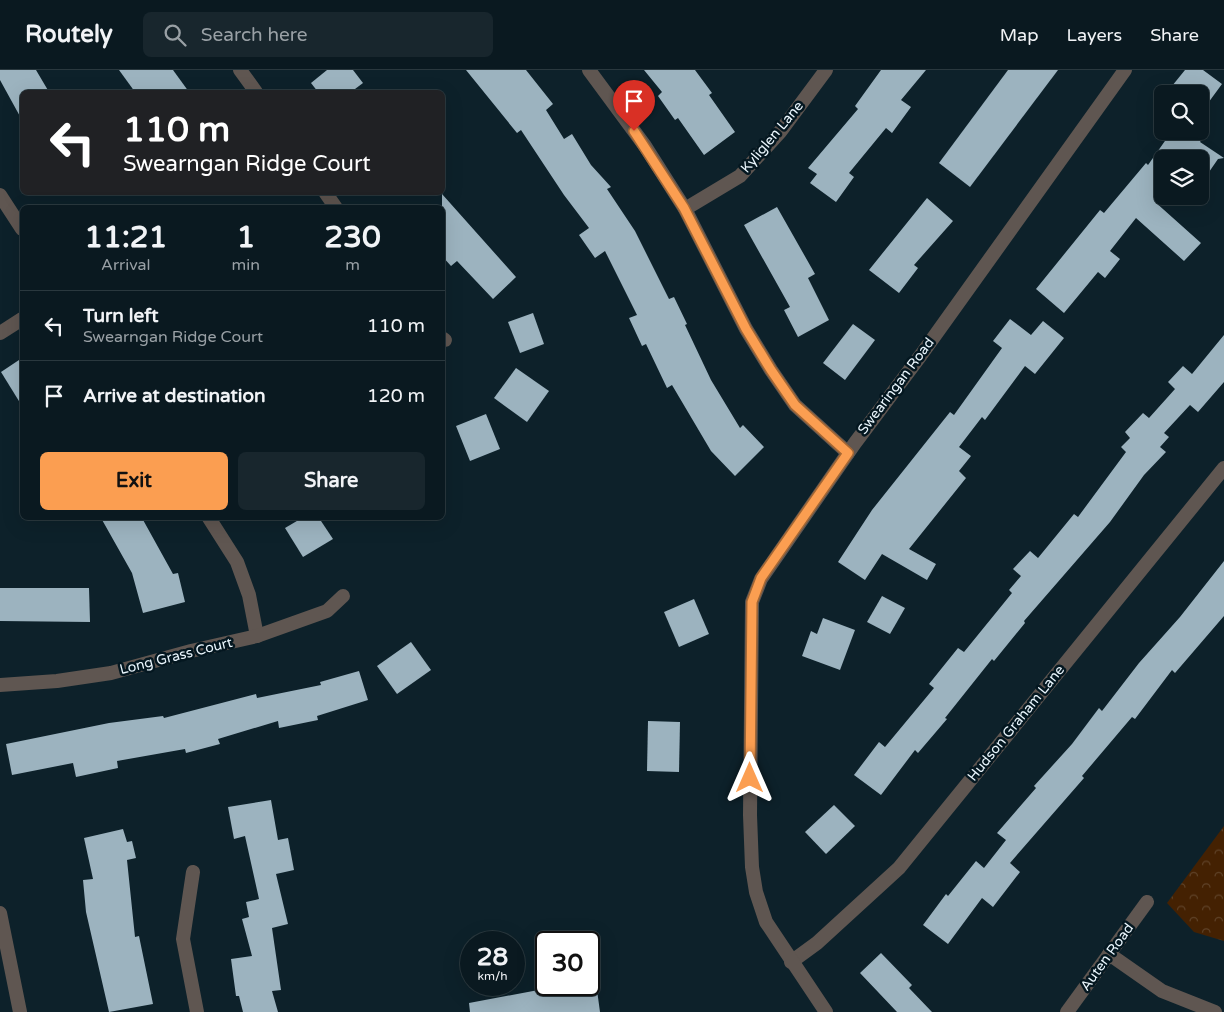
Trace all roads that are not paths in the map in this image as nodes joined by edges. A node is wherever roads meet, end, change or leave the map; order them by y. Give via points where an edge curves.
1 (240, 70) edge
2 (589, 70) edge
3 (826, 70) edge
4 (1125, 70) edge
5 (255, 90) edge
6 (0, 195) edge
7 (684, 208) junction
8 (20, 226) edge
9 (20, 320) edge
10 (0, 333) edge
11 (848, 453) junction
12 (1224, 468) edge
13 (210, 520) edge
14 (343, 596) dead end
15 (257, 636) junction
16 (0, 685) edge
17 (193, 872) dead end
18 (1148, 902) dead end
19 (0, 914) edge
20 (2, 931) edge
21 (1109, 954) junction
22 (792, 962) junction
23 (20, 1012) edge
24 (197, 1012) edge
25 (826, 1012) edge
26 (1067, 1012) edge
27 (1215, 1012) edge

1 - 5 street
2 - 7 street via 645,146
3 - 7 street, Kyliglen Lane via 780,132 740,176
4 - 11 street, Swearingan Road
6 - 8 street
7 - 11 street via 746,329 771,370 795,405
9 - 10 street
11 - 22 street, Swearingan Road via 761,578 752,602 752,867 766,922
12 - 22 street, Hudson Graham Lane via 899,868
13 - 15 street via 237,562 250,595
14 - 15 street, Long Grass Court via 327,611
15 - 16 street, Long Grass Court via 111,673
17 - 24 street via 183,940
18 - 21 street, Auten Road
19 - 20 street
20 - 23 street
21 - 26 street, Auten Road
21 - 27 street via 1162,991
22 - 25 street, Swearingan Road

